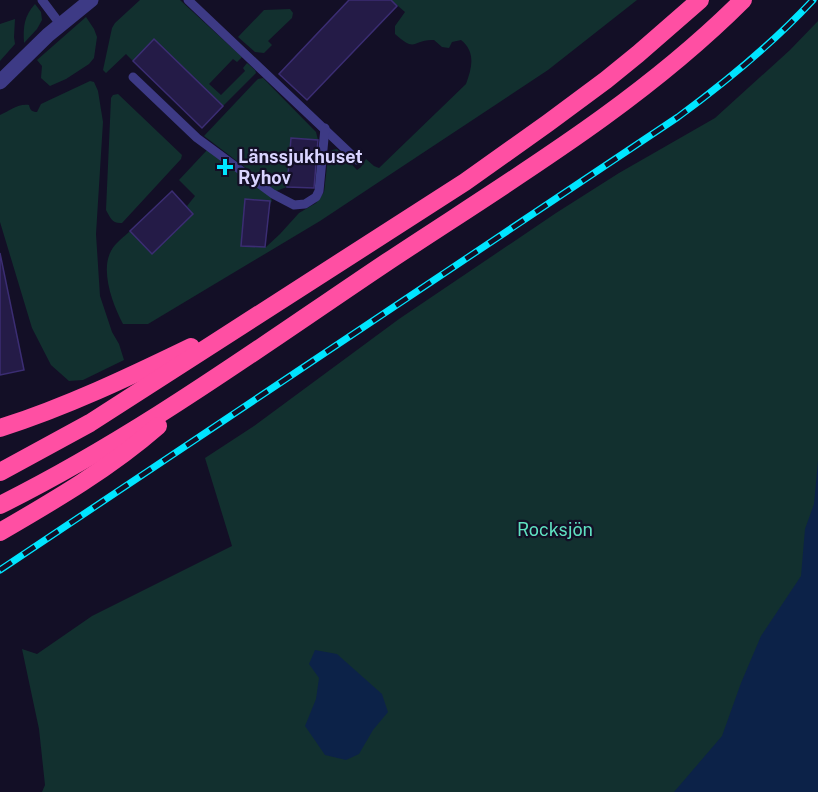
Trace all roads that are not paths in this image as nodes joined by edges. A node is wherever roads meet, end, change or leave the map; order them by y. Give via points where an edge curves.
1 (42, 0) edge
2 (91, 0) edge
3 (188, 0) edge
4 (700, 0) edge
5 (743, 0) edge
6 (60, 24) junction
7 (134, 77) dead end
8 (0, 82) edge
9 (325, 129) junction
10 (357, 160) dead end
11 (270, 308) junction
12 (208, 384) junction
13 (0, 428) edge
14 (0, 472) edge
15 (0, 505) edge
16 (0, 532) edge

1 - 6 lane
2 - 6 street
3 - 9 lane
4 - 11 highway via 548,123 465,182
5 - 12 highway via 692,48 561,147
6 - 8 street
7 - 9 lane via 197,138 294,205 305,204 319,191
9 - 10 lane
11 - 13 highway via 125,379
11 - 14 highway via 90,423
12 - 15 highway via 124,437
12 - 16 highway via 135,446

